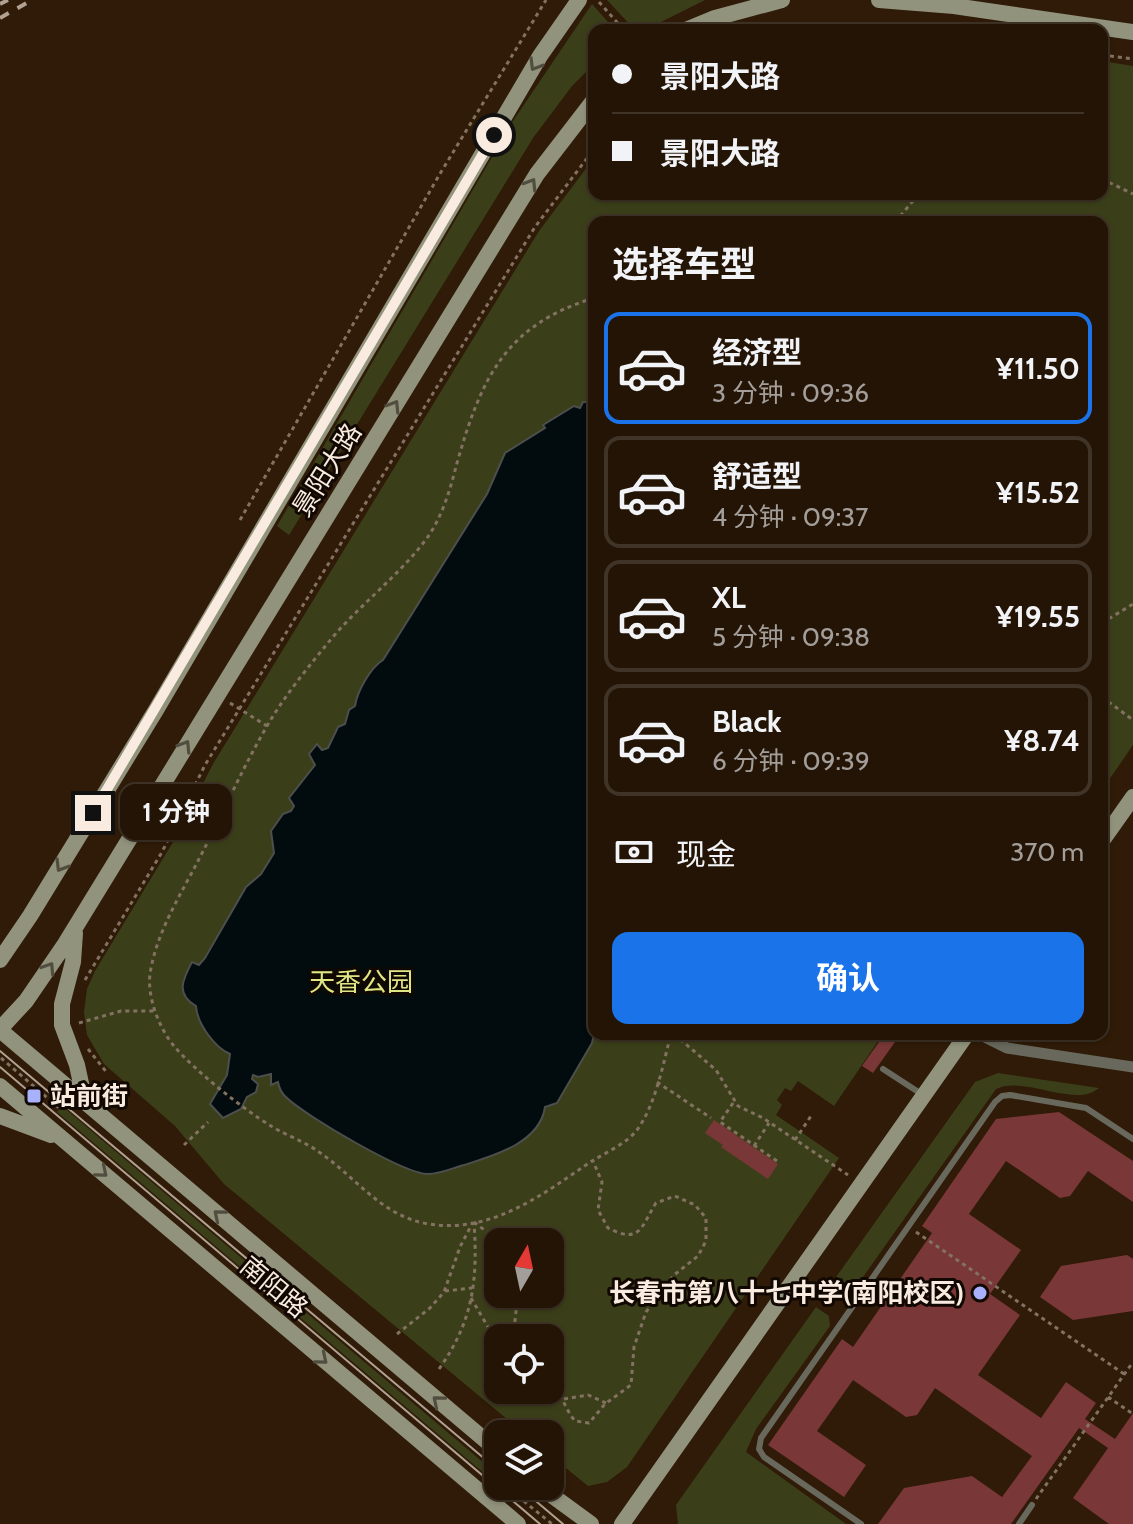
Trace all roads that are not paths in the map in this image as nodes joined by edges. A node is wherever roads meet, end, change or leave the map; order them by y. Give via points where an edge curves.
1 (579, 0) edge
2 (782, 0) edge
3 (879, 0) edge
4 (915, 2) edge
5 (700, 24) edge
6 (1075, 24) edge
7 (1108, 29) edge
8 (1133, 32) edge
9 (588, 108) edge
10 (1133, 797) edge
11 (1108, 832) edge
12 (75, 926) junction
13 (0, 960) edge
14 (0, 1030) edge
15 (963, 1040) edge
16 (991, 1040) edge
17 (1133, 1067) edge
18 (883, 1069) dead end
19 (0, 1086) edge
20 (923, 1095) junction
21 (85, 1102) junction
22 (0, 1116) edge
23 (1133, 1139) edge
24 (66, 1142) junction
25 (484, 1439) edge
26 (558, 1500) edge
27 (1032, 1505) road end
28 (518, 1524) edge
29 (591, 1524) edge
30 (622, 1524) edge
31 (861, 1524) edge
32 (1019, 1524) edge

1 -> 13 main road, 景阳大路 via 540,56 156,710
2 - 5 main road
3 - 4 main road
4 - 6 main road
7 - 8 main road
12 -> 9 main road, 景阳大路 via 537,174
10 - 11 main road
14 -> 12 main road, 景阳大路
12 - 21 main road via 62,1025
14 - 21 main road, 南阳路
15 - 20 main road
16 - 17 street via 1007,1048
18 - 20 lane
19 - 24 main road, 南阳路
20 - 30 main road
25 -> 21 main road, 南阳路
22 - 24 main road
23 - 31 lane via 1086,1108 1010,1095 995,1102 759,1443 764,1457
24 -> 28 main road, 南阳路
26 - 29 main road
27 - 32 lane

